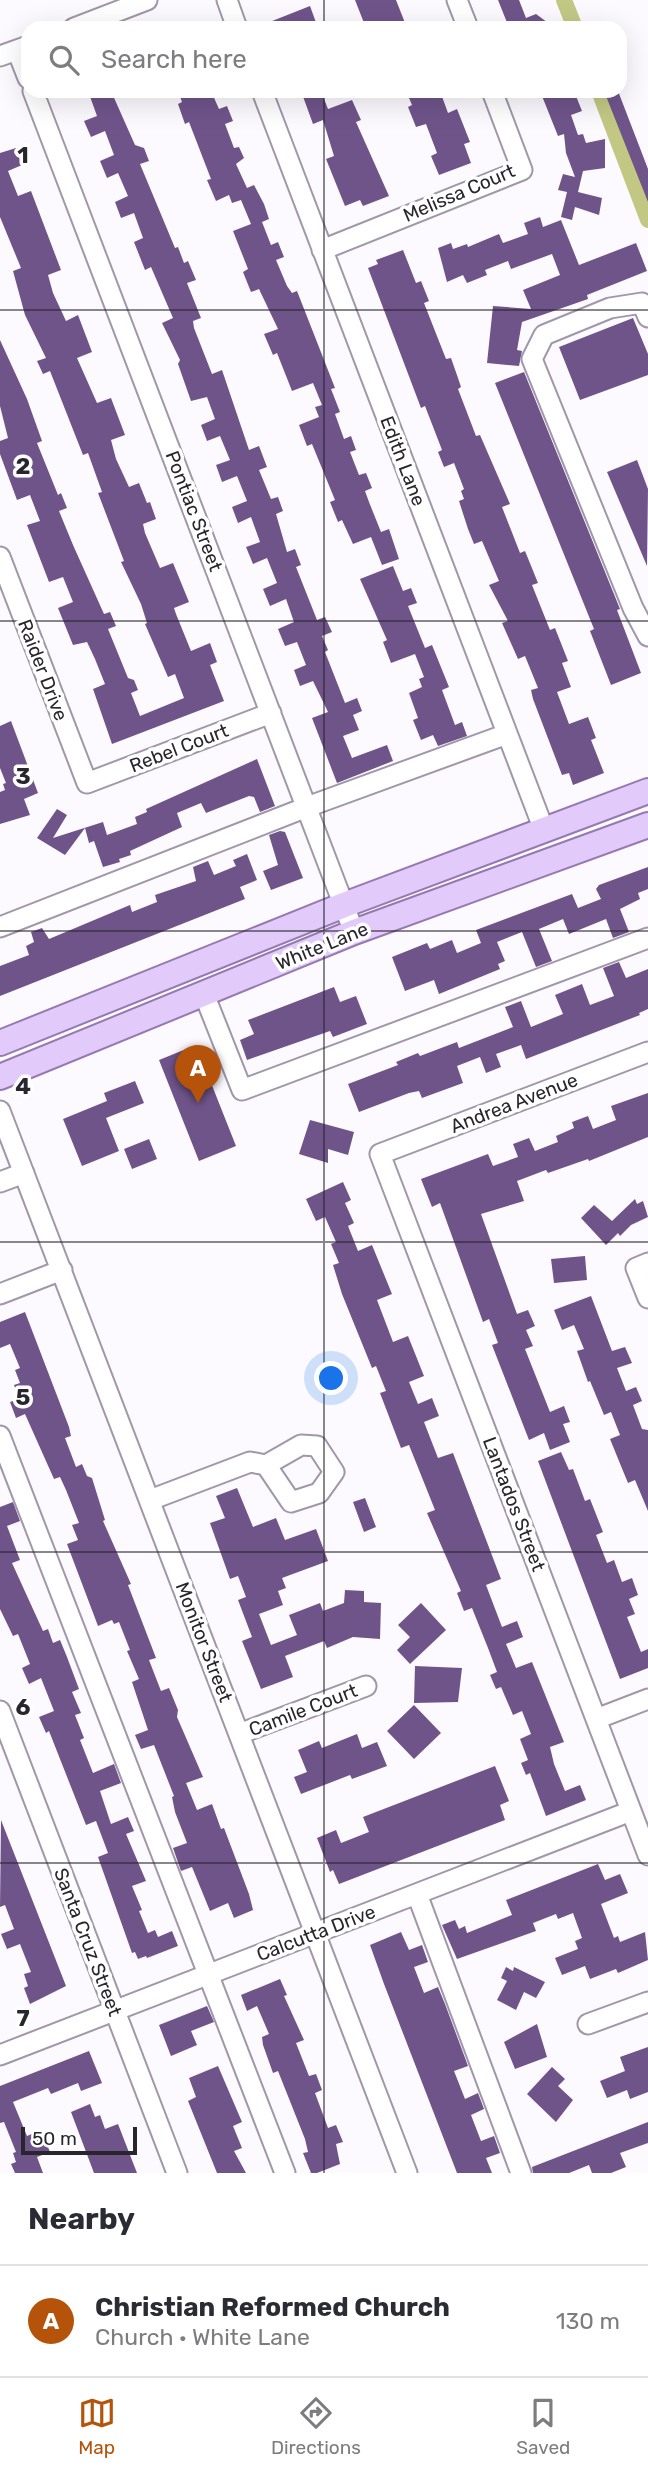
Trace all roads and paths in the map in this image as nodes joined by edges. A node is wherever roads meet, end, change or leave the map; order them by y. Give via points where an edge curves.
1 (147, 0) edge
2 (227, 0) edge
3 (457, 0) edge
4 (92, 21) edge
5 (234, 21) edge
6 (465, 21) edge
7 (36, 98) edge
8 (264, 98) edge
9 (495, 98) edge
10 (322, 250) junction
11 (648, 317) edge
12 (0, 557) edge
13 (648, 636) edge
14 (271, 713) junction
15 (507, 734) junction
16 (87, 783) joint
17 (648, 791) edge
18 (307, 807) junction
19 (648, 825) edge
20 (544, 830) junction
21 (344, 905) junction
22 (0, 927) edge
23 (354, 932) junction
24 (648, 938) edge
25 (204, 994) junction
26 (0, 1043) edge
27 (648, 1052) edge
28 (0, 1077) edge
29 (0, 1111) edge
30 (380, 1154) joint
31 (24, 1173) junction
32 (0, 1182) edge
33 (642, 1265) edge
34 (61, 1270) junction
35 (0, 1294) edge
36 (648, 1298) edge
37 (0, 1436) edge
38 (266, 1465) dead end
39 (149, 1500) junction
40 (366, 1686) dead end
41 (648, 1699) edge
42 (0, 1711) edge
43 (596, 1719) junction
44 (239, 1734) junction
45 (631, 1811) junction
46 (648, 1854) edge
47 (417, 1894) junction
48 (315, 1933) junction
49 (208, 1974) junction
50 (648, 2002) edge
51 (115, 2010) junction
52 (588, 2024) dead end
53 (0, 2054) edge
54 (177, 2173) edge
55 (285, 2173) edge
56 (407, 2173) edge
57 (521, 2173) edge

1 - 4 street
2 - 5 street
3 - 6 street
7 - 14 street, Pontiac Street
8 - 10 street, Edith Lane
9 - 10 street, Melissa Court via 522,170
10 - 15 street, Edith Lane
11 - 13 street via 642,303 610,308 544,335 532,359
12 - 16 street, Raider Drive
14 - 16 street, Rebel Court
14 - 18 street, Pontiac Street
15 - 18 street
15 - 20 street, Edith Lane
17 - 20 main road, White Lane
18 - 21 street, Pontiac Street
18 - 22 street
19 - 23 main road, White Lane
20 - 21 main road, White Lane
21 - 23 street, Pontiac Street
21 - 26 main road, White Lane
23 - 25 main road, White Lane
24 - 25 street via 242,1090
25 - 28 main road, White Lane
27 - 30 street, Andrea Avenue
29 - 31 street, Monitor Street
30 - 43 street, Lantados Street
31 - 32 street
31 - 34 street, Monitor Street
33 - 36 street
34 - 35 street
34 - 39 street, Monitor Street
37 - 49 street
38 - 39 street via 250,1462
39 - 44 street, Monitor Street
40 - 44 street, Camile Court
41 - 43 street
42 - 51 street, Santa Cruz Street
43 - 45 street, Lantados Street
44 - 48 street, Monitor Street
45 - 46 street, Lantados Street
45 - 47 street, Calcutta Drive
47 - 48 street, Calcutta Drive
47 - 57 street
48 - 49 street, Calcutta Drive
48 - 56 street, Monitor Street
49 - 51 street, Calcutta Drive
49 - 55 street
50 - 52 street
51 - 53 street, Calcutta Drive
51 - 54 street, Santa Cruz Street

